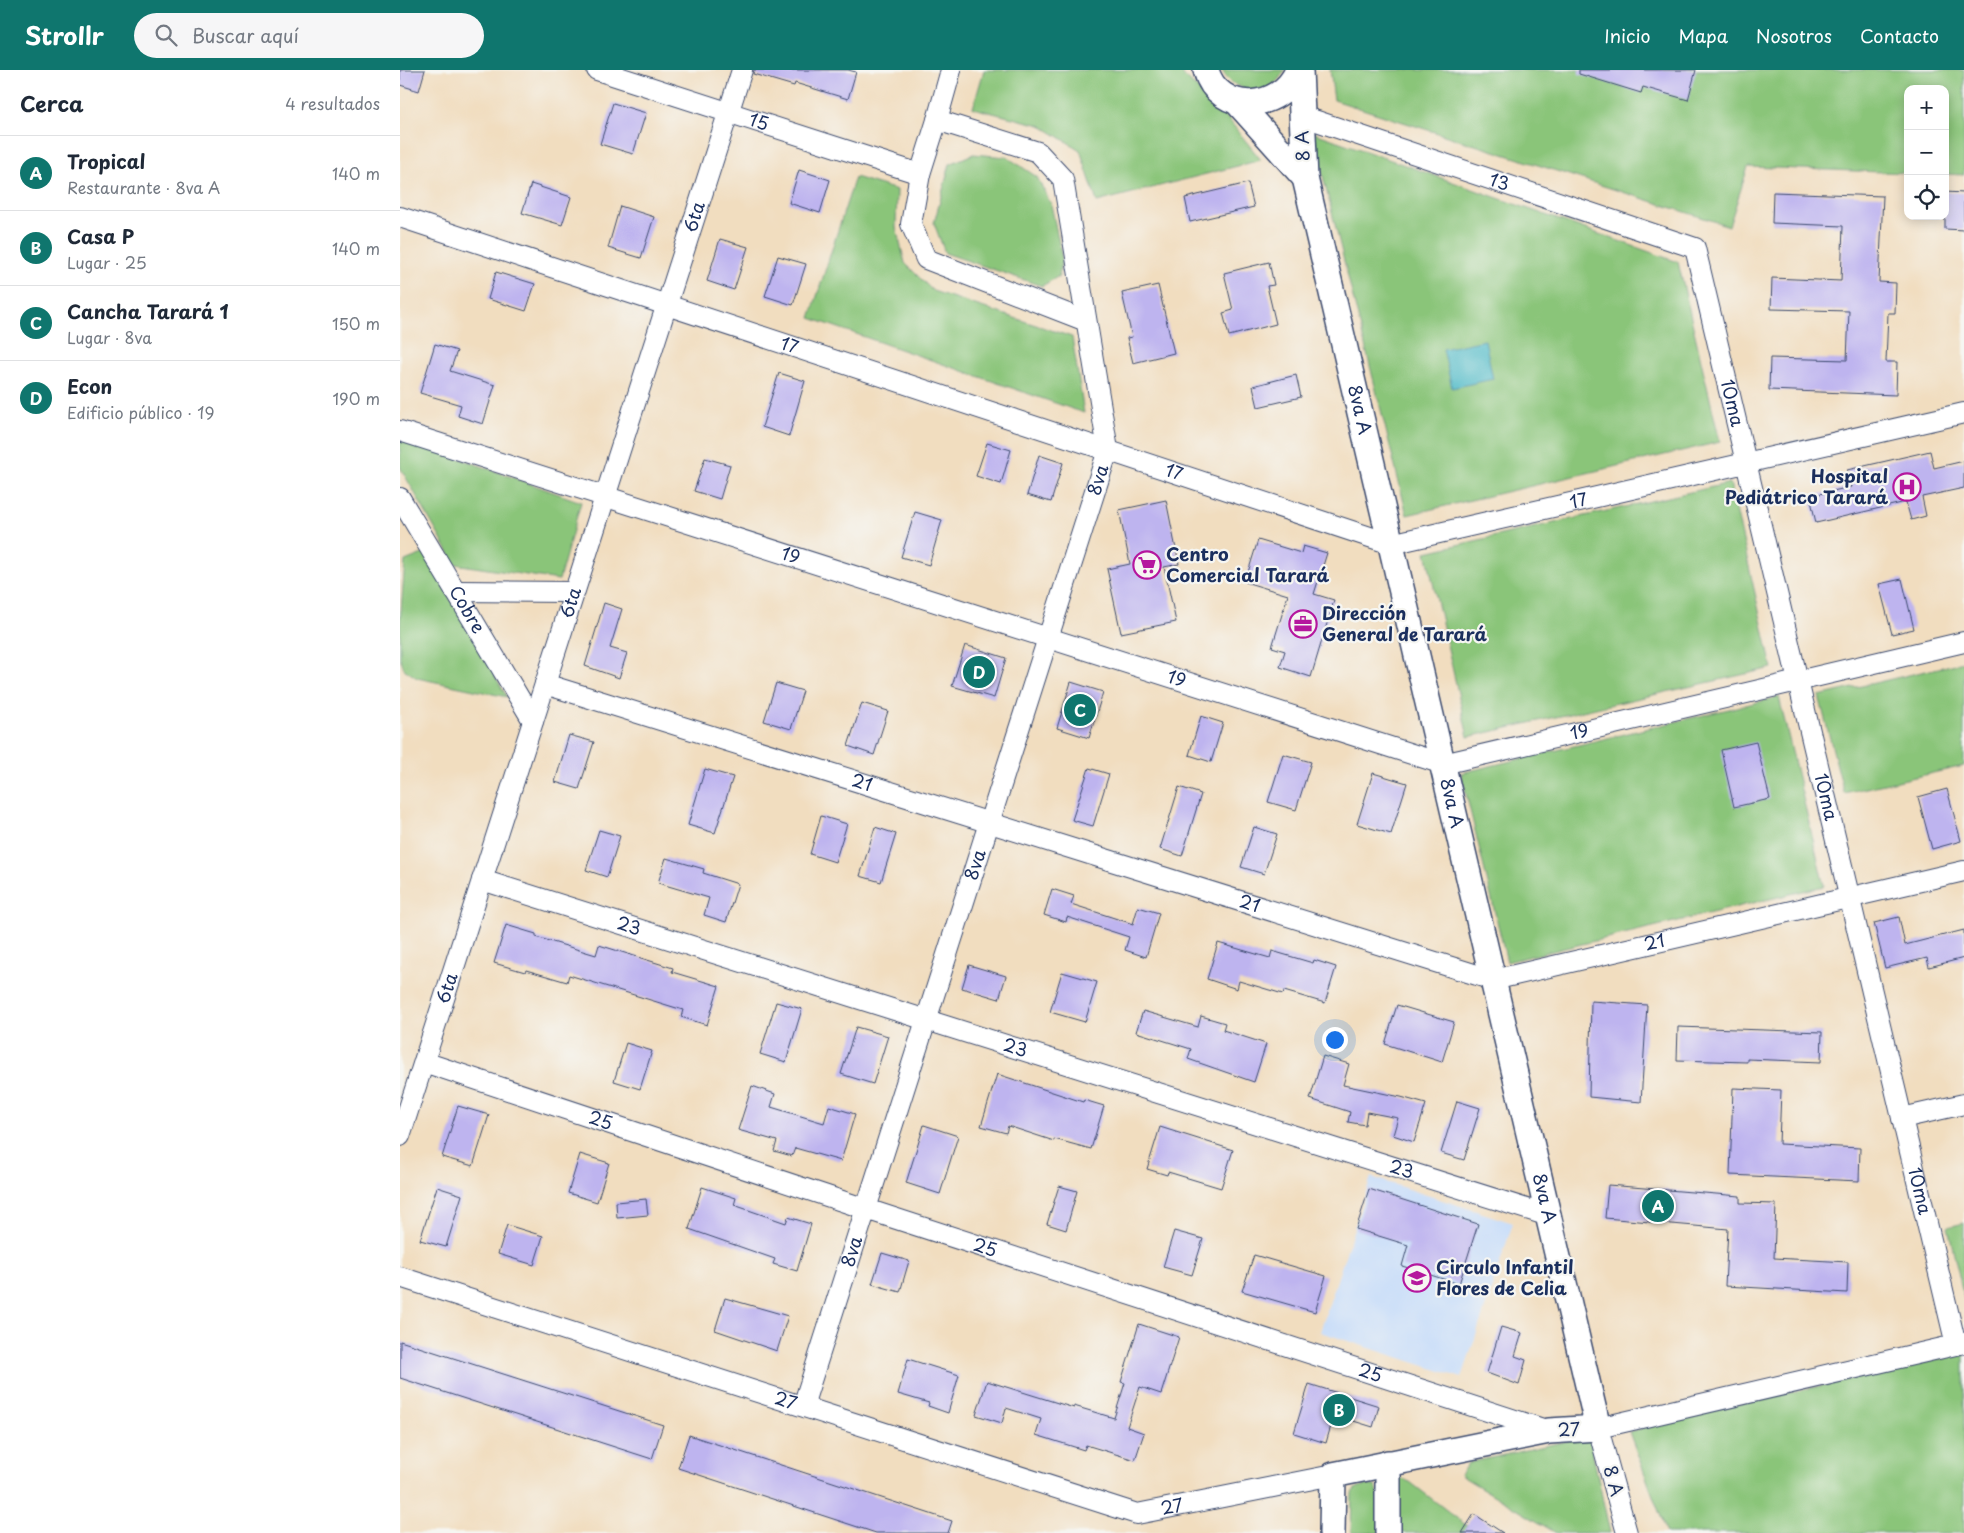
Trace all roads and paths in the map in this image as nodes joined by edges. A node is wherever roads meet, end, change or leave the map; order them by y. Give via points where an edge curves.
1 (597, 70) edge
2 (742, 70) edge
3 (951, 70) edge
4 (1299, 70) edge
5 (1206, 71) edge
6 (1236, 101) junction
7 (728, 112) junction
8 (1302, 116) junction
9 (937, 120) junction
10 (920, 174) junction
11 (1305, 178) junction
12 (400, 217) edge
13 (1696, 248) joint
14 (666, 305) junction
15 (1086, 320) junction
16 (1964, 413) edge
17 (400, 431) edge
18 (1108, 450) junction
19 (1746, 463) junction
20 (605, 496) junction
21 (400, 498) edge
22 (1391, 544) junction
23 (455, 592) junction
24 (574, 592) junction
25 (1048, 638) junction
26 (1964, 642) edge
27 (1798, 681) junction
28 (545, 684) junction
29 (533, 721) junction
30 (1442, 764) junction
31 (989, 823) junction
32 (1964, 871) edge
33 (482, 880) junction
34 (1849, 898) junction
35 (1493, 980) junction
36 (926, 1020) junction
37 (424, 1062) junction
38 (1964, 1104) edge
39 (1902, 1118) junction
40 (400, 1136) edge
41 (866, 1208) junction
42 (1549, 1216) junction
43 (400, 1277) edge
44 (1960, 1344) edge
45 (803, 1406) junction
46 (1598, 1428) junction
47 (1549, 1431) junction
48 (1388, 1463) junction
49 (1333, 1475) junction
50 (1332, 1533) edge
51 (1388, 1533) edge
52 (1627, 1533) edge

1 - 7 street, 15
2 - 7 street, 6ta
3 - 9 street
4 - 6 street via 1282,93 1268,100
4 - 8 street, 8 A
5 - 6 street, 8 A via 1214,85
6 - 11 street, 8 A
7 - 10 street, 15
7 - 14 street, 6ta
8 - 11 street, 8 A
8 - 13 street, 13
9 - 10 street
9 - 15 street, 8va via 1038,152 1062,179
10 - 15 street via 911,224 926,259
11 - 22 street, 8va A
12 - 14 street, 17
13 - 19 street, 10ma
14 - 18 street, 17
14 - 20 street, 6ta
15 - 18 street, 8va
16 - 19 street, 17
17 - 20 street, 19
18 - 22 street, 17
18 - 25 street, 8va
19 - 22 street, 17
19 - 27 street, 10ma
20 - 24 street, 6ta
20 - 25 street, 19
21 - 23 street, Cobre
22 - 30 street, 8va A
23 - 24 street
23 - 29 street, Cobre
24 - 28 street, 6ta
25 - 30 street, 19
25 - 31 street, 8va
26 - 27 street, 19
27 - 30 street, 19
27 - 34 street, 10ma
28 - 29 street, 6ta
28 - 31 street, 21
29 - 33 street, 6ta
30 - 35 street, 8va A
31 - 35 street, 21
31 - 36 street, 8va
32 - 34 street, 21
33 - 36 street, 23
33 - 37 street, 6ta
34 - 35 street, 21
34 - 39 street, 10ma
35 - 42 street, 8va A
36 - 41 street, 8va
36 - 42 street, 23
37 - 40 street, 6ta
37 - 41 street, 25
38 - 39 street
39 - 44 street, 10ma
41 - 45 street, 8va
41 - 47 street, 25
42 - 46 street, 8va A
43 - 45 street, 27
44 - 46 street, 27
45 - 49 street, 27 via 1136,1514
46 - 47 street, 27
46 - 52 street, 8 A
47 - 48 street, 27
48 - 49 street, 27
48 - 51 street
49 - 50 street

